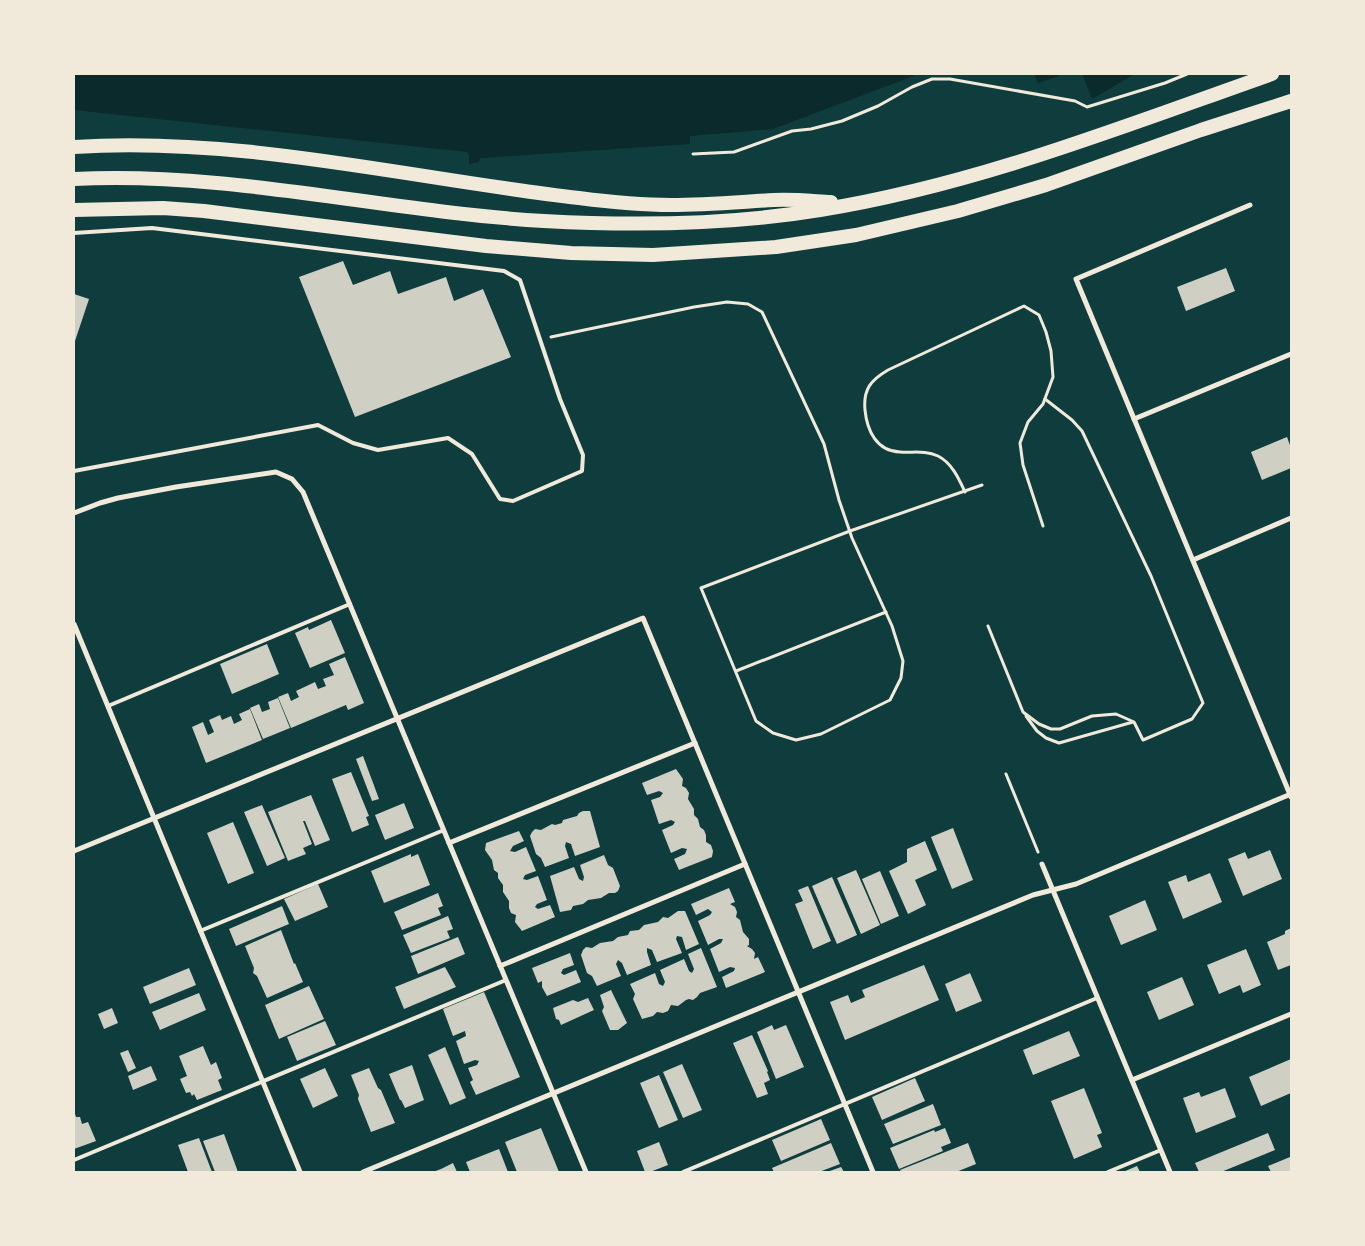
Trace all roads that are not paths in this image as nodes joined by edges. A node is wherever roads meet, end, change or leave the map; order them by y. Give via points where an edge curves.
1 (1272, 74) edge
2 (1291, 101) edge
3 (74, 147) edge
4 (74, 179) edge
5 (859, 203) junction
6 (1250, 205) dead end
7 (74, 210) edge
8 (74, 233) edge
9 (1291, 354) edge
10 (1134, 419) junction
11 (74, 471) edge
12 (74, 513) edge
13 (1291, 518) edge
14 (1192, 560) junction
15 (350, 604) junction
16 (74, 624) edge
17 (108, 706) junction
18 (398, 719) junction
19 (695, 743) junction
20 (1291, 796) edge
21 (153, 818) junction
22 (444, 830) junction
23 (449, 843) junction
24 (74, 851) edge
25 (745, 864) junction
26 (1042, 864) road end
27 (1052, 889) junction
28 (200, 931) junction
29 (500, 966) junction
30 (506, 980) junction
31 (798, 992) junction
32 (1097, 998) junction
33 (1291, 1014) edge
34 (1132, 1080) junction
35 (263, 1082) junction
36 (553, 1094) junction
37 (844, 1104) junction
38 (1161, 1150) junction
39 (74, 1160) edge
40 (300, 1172) edge
41 (364, 1172) edge
42 (586, 1172) edge
43 (683, 1172) edge
44 (873, 1172) edge
45 (1108, 1172) edge
46 (1170, 1172) edge

1 - 5 highway via 1000,167
2 - 7 highway via 958,212 856,235 736,251 653,255 571,253 486,246 204,211 163,208
3 - 5 highway via 213,148 640,204 776,200
4 - 5 highway via 216,182 500,217 582,223 705,222 779,216
6 - 10 street via 1076,279
8 - 11 lane via 152,228 504,271 520,280 560,399 583,455 582,472 513,501 500,499 472,454 448,438 378,450 352,443 318,425
9 - 10 street
10 - 14 street
12 - 15 street via 118,498 276,472 292,479 303,492
13 - 14 street
14 - 20 street
15 - 17 lane
15 - 18 street
16 - 17 street
17 - 21 street
18 - 19 street via 643,618
18 - 21 street
18 - 22 street
19 - 23 street
19 - 25 street
20 - 27 street via 1076,884
21 - 24 street
21 - 28 street
22 - 23 street
22 - 28 lane
23 - 29 street
25 - 29 street
25 - 31 street
26 - 27 street
27 - 31 street
27 - 32 street
28 - 35 street
29 - 30 street
30 - 35 lane
30 - 36 street
31 - 36 street
31 - 37 street
32 - 34 street
32 - 37 lane
33 - 34 street
34 - 38 street
35 - 39 lane
35 - 40 street
36 - 41 street
36 - 42 street
37 - 43 lane
37 - 44 street
38 - 45 lane
38 - 46 street

